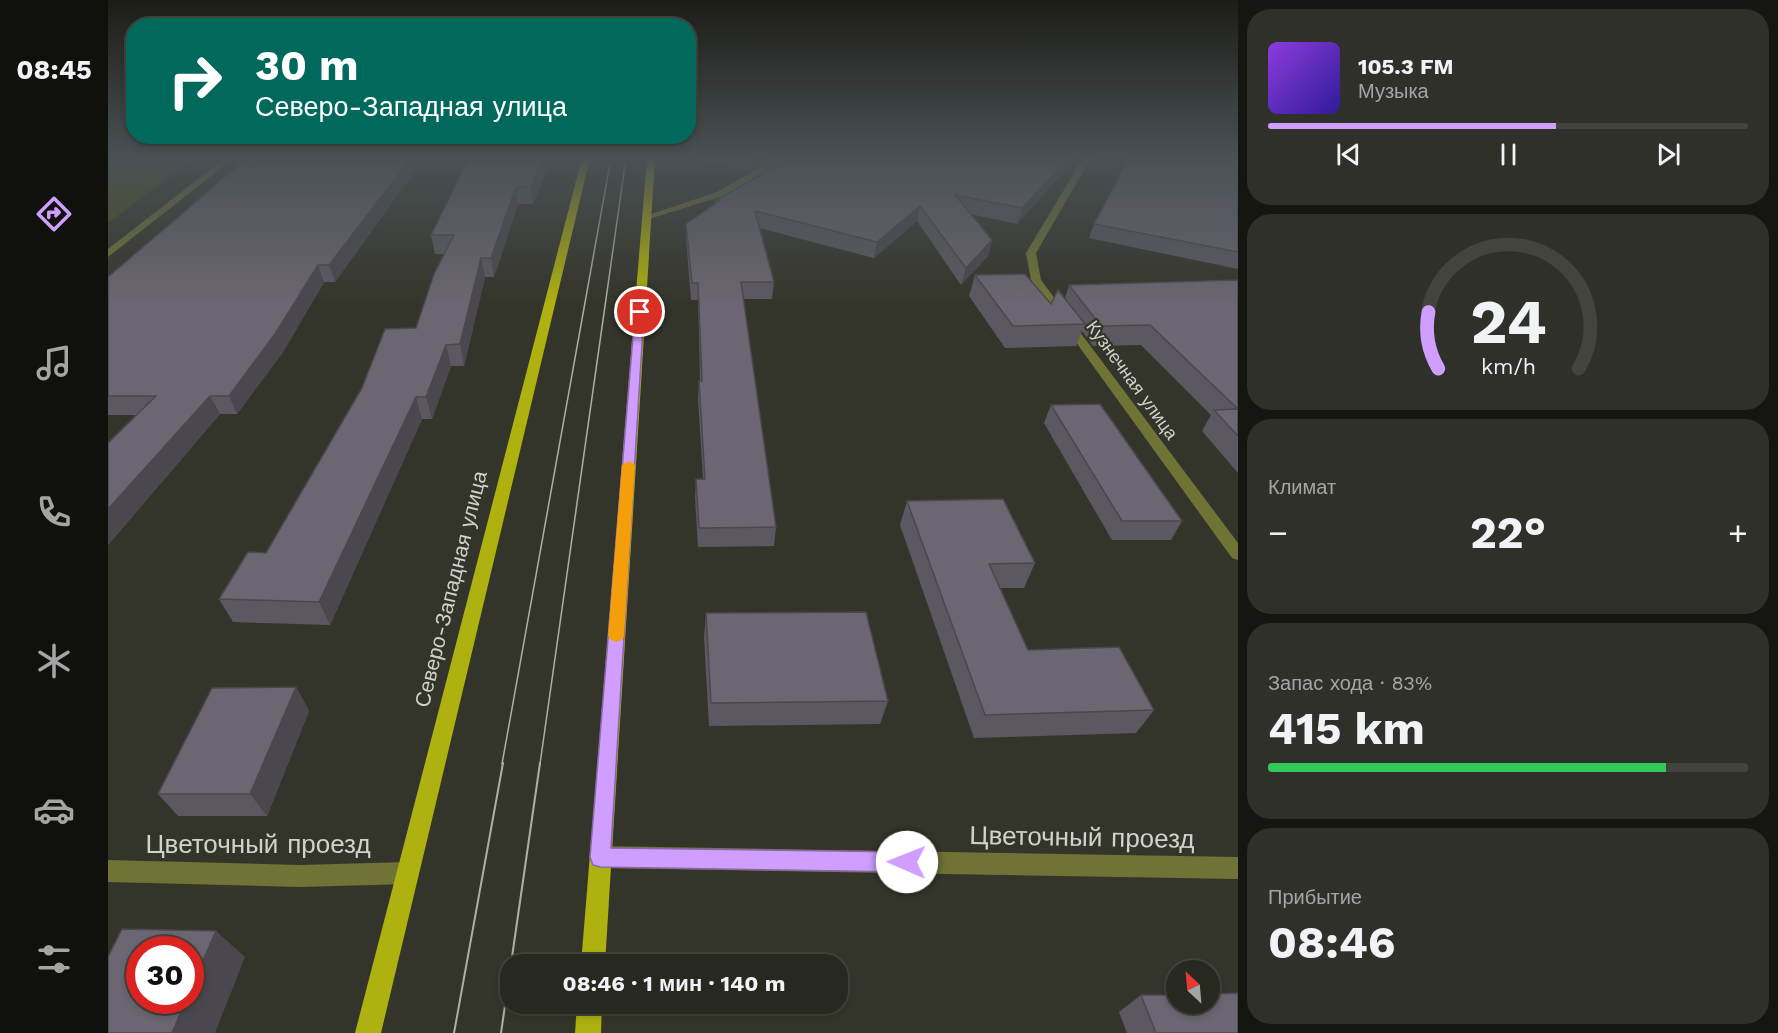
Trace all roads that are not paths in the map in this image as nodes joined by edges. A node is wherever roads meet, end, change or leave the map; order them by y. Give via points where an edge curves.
1 (169, 206) edge
2 (574, 206) edge
3 (647, 206) edge
4 (682, 206) edge
5 (1059, 206) edge
6 (646, 218) junction
7 (108, 254) edge
8 (1238, 554) edge
9 (600, 857) junction
10 (1238, 868) edge
11 (108, 871) edge
12 (408, 873) junction
13 (594, 954) edge
14 (589, 1014) edge
15 (368, 1033) edge
16 (588, 1033) edge

1 - 7 street
2 - 12 main road, Северо-Западная улица
3 - 6 main road
4 - 6 street
5 - 8 street, Кузнечная улица via 1031,253 1036,280
6 - 9 main road
9 - 10 street, Цветочный проезд
9 - 13 main road
11 - 12 street, Цветочный проезд via 300,876
12 - 15 main road, Северо-Западная улица
14 - 16 main road

